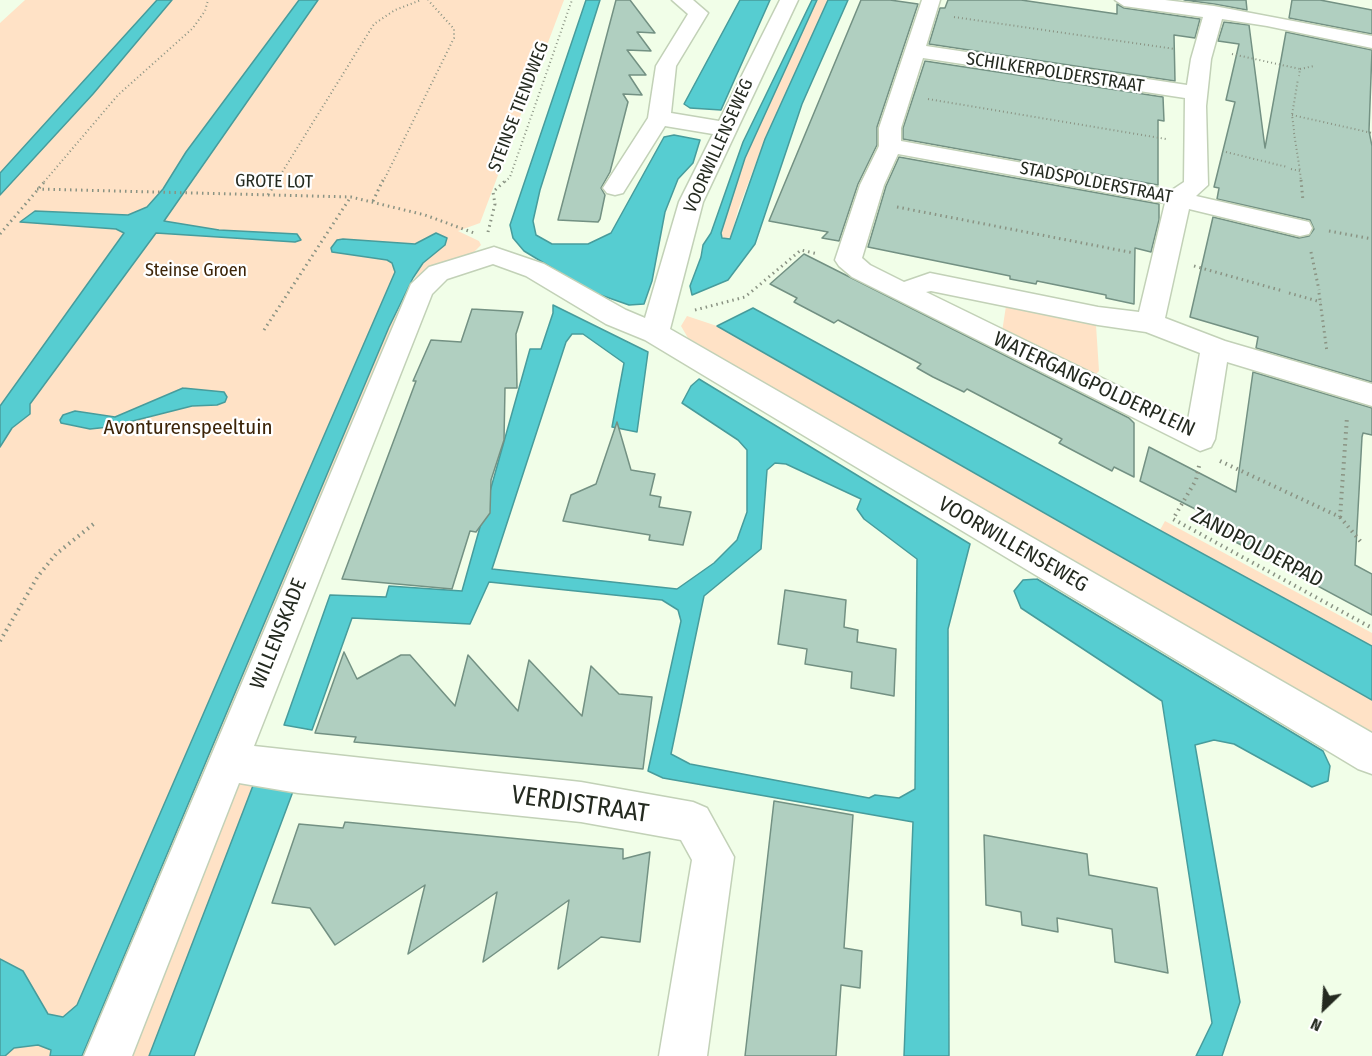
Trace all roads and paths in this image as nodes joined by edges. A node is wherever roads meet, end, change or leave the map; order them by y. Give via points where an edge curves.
1 (208, 0) edge
2 (421, 0) edge
3 (428, 0) edge
4 (572, 0) edge
5 (681, 0) edge
6 (789, 0) edge
7 (1124, 0) edge
8 (1264, 0) edge
9 (928, 6) edge
10 (1214, 12) junction
11 (1267, 20) junction
12 (1372, 42) edge
13 (913, 50) junction
14 (1204, 51) junction
15 (1314, 66) dead end
16 (1300, 69) junction
17 (1197, 93) junction
18 (900, 95) junction
19 (1292, 115) junction
20 (659, 118) junction
21 (724, 129) junction
22 (1372, 133) edge
23 (1197, 144) junction
24 (890, 146) junction
25 (1287, 167) dead end
26 (1291, 169) dead end
27 (1300, 171) junction
28 (615, 188) dead end
29 (37, 189) junction
30 (268, 195) junction
31 (351, 197) junction
32 (1177, 198) junction
33 (373, 201) junction
34 (867, 201) junction
35 (1304, 227) junction
36 (0, 234) edge
37 (1372, 239) edge
38 (494, 255) junction
39 (1164, 259) junction
40 (848, 260) junction
41 (1283, 291) dead end
42 (1289, 293) dead end
43 (909, 295) junction
44 (1321, 302) junction
45 (1150, 324) junction
46 (264, 330) dead end
47 (655, 333) junction
48 (1215, 348) junction
49 (1350, 389) edge
50 (1201, 447) junction
51 (1340, 517) junction
52 (96, 522) dead end
53 (1361, 542) dead end
54 (1372, 627) edge
55 (0, 641) edge
56 (1372, 755) edge
57 (227, 762) junction
58 (108, 1056) edge
59 (683, 1056) edge

1 - 29 path via 194,28 118,95
2 - 30 path via 374,24
3 - 33 path via 454,29 454,38
4 - 38 path, STEINSE TIENDWEG via 510,177 493,192 495,204 488,231
5 - 20 street via 698,13 666,66
6 - 21 street, VOORWILLENSEWEG
7 - 10 street
8 - 11 street
9 - 13 street
9 - 14 path
10 - 11 street
10 - 14 street
11 - 12 street
13 - 17 street, SCHILKERPOLDERSTRAAT
13 - 18 street
14 - 16 path
14 - 17 street
15 - 16 path
16 - 19 path
17 - 23 street
18 - 23 path
18 - 24 street via 890,128
19 - 22 path
19 - 27 path
20 - 21 street
20 - 28 street
21 - 47 street, VOORWILLENSEWEG via 691,202
23 - 25 path
23 - 32 street via 1196,185
24 - 32 street, STADSPOLDERSTRAAT
24 - 34 street
26 - 27 path
27 - 35 path
29 - 30 path, GROTE LOT
29 - 36 path
30 - 31 path, GROTE LOT
31 - 33 path, GROTE LOT
31 - 46 path
32 - 35 street, STADSPOLDERSTRAAT
32 - 39 street
33 - 38 path, GROTE LOT via 473,231
34 - 39 path
34 - 40 street
35 - 37 path
35 - 44 path via 1311,238
38 - 47 street, VOORWILLENSEWEG via 535,270 616,317
38 - 57 street, WILLENSKADE via 438,273 420,290
39 - 41 path
39 - 45 street
40 - 43 street, WATERGANGPOLDERPLEIN via 861,271
40 - 47 path via 801,250 745,297 683,313
42 - 44 path
43 - 45 street, WATERGANGPOLDERPLEIN via 914,286 930,282
43 - 50 street, WATERGANGPOLDERPLEIN
44 - 49 path
45 - 48 street, WATERGANGPOLDERPLEIN
47 - 56 street, VOORWILLENSEWEG
48 - 49 street, WATERGANGPOLDERPLEIN
48 - 50 street, WATERGANGPOLDERPLEIN
49 - 51 path
50 - 51 path
50 - 54 path, ZANDPOLDERPAD via 1196,480 1173,519
51 - 53 path
52 - 55 path via 56,554 38,576
57 - 58 street, WILLENSKADE
57 - 59 street, VERDISTRAAT via 581,802 693,822 713,857

